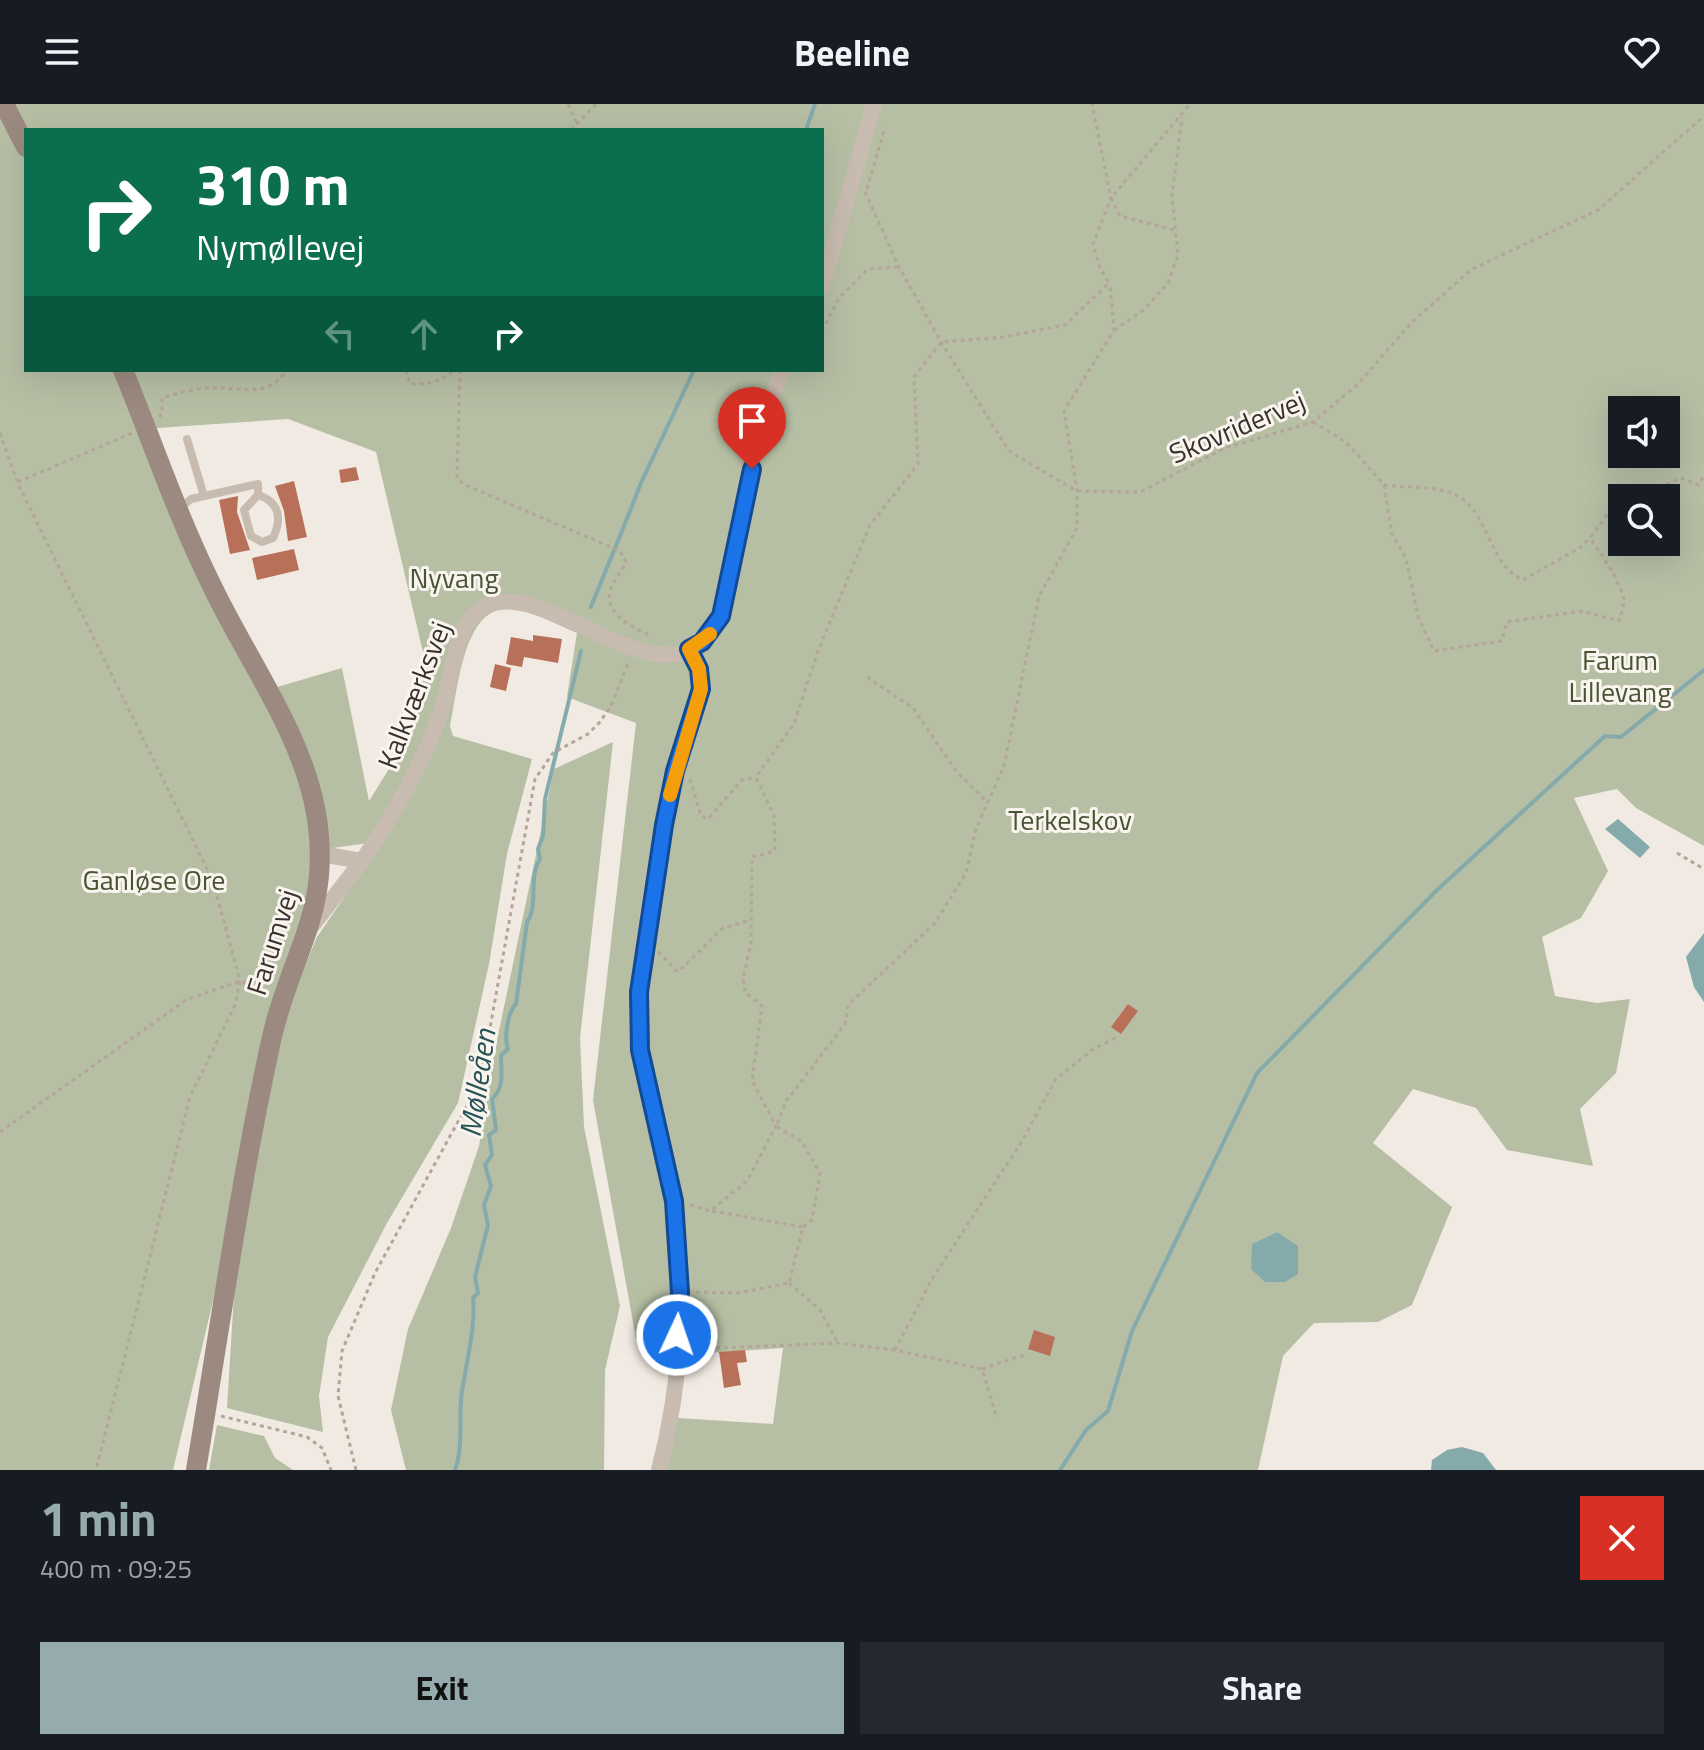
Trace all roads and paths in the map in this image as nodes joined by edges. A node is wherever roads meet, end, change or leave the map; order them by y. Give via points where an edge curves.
1 (4, 104) edge
2 (568, 104) edge
3 (596, 104) edge
4 (874, 104) edge
5 (1092, 104) edge
6 (1190, 104) edge
7 (1704, 116) edge
8 (1182, 117) junction
9 (576, 122) junction
10 (885, 126) dead end
11 (572, 128) edge
12 (24, 143) edge
13 (857, 174) junction
14 (865, 193) junction
15 (1111, 198) junction
16 (1175, 230) junction
17 (899, 267) junction
18 (824, 281) edge
19 (1109, 283) junction
20 (824, 327) edge
21 (1114, 330) junction
22 (941, 342) junction
23 (124, 372) edge
24 (407, 372) edge
25 (454, 372) edge
26 (457, 372) edge
27 (782, 372) edge
28 (1313, 422) junction
29 (0, 433) edge
30 (187, 439) dead end
31 (1704, 475) edge
32 (1668, 484) edge
33 (1384, 485) junction
34 (1077, 491) junction
35 (258, 495) junction
36 (204, 496) junction
37 (178, 509) junction
38 (1608, 514) edge
39 (1590, 538) junction
40 (653, 637) dead end
41 (634, 649) junction
42 (689, 649) junction
43 (867, 677) dead end
44 (689, 777) dead end
45 (756, 777) junction
46 (988, 803) junction
47 (1677, 853) dead end
48 (321, 854) junction
49 (362, 861) junction
50 (1704, 869) edge
51 (751, 920) junction
52 (311, 927) junction
53 (647, 939) junction
54 (240, 981) junction
55 (283, 999) junction
56 (1117, 1037) dead end
57 (776, 1126) junction
58 (0, 1132) edge
59 (674, 1201) junction
60 (710, 1211) junction
61 (803, 1227) junction
62 (789, 1283) junction
63 (680, 1292) junction
64 (838, 1343) junction
65 (676, 1350) junction
66 (895, 1350) junction
67 (1027, 1354) dead end
68 (982, 1369) junction
69 (206, 1411) junction
70 (997, 1419) dead end
71 (96, 1470) edge
72 (196, 1470) edge
73 (331, 1470) edge
74 (356, 1470) edge
75 (659, 1470) edge

1 - 12 street
2 - 9 path
3 - 9 path
4 - 13 street
5 - 15 path
6 - 8 path
7 - 28 path, Skovridervej via 1598,210 1472,269
8 - 15 path
8 - 16 path via 1172,197
9 - 11 path
10 - 14 path
13 - 14 path, Skovridervej
13 - 18 street
14 - 17 path, Skovridervej
15 - 16 path via 1120,216
15 - 19 path via 1093,244
16 - 21 path via 1178,255 1168,283 1144,310
17 - 20 path via 868,269 839,298
17 - 22 path, Skovridervej
19 - 21 path
19 - 22 path via 1065,325
21 - 34 path via 1064,411
22 - 34 path, Skovridervej via 1009,451
22 - 45 path via 914,377 918,464 870,525 794,724
23 - 37 street, Farumvej
24 - 25 path via 410,384 441,380
26 - 40 path via 457,478 620,551 626,562 610,601 631,627
27 - 42 street via 758,440 721,616 702,642
28 - 33 path via 1347,443
28 - 34 path, Skovridervej via 1225,448 1140,492
29 - 54 path via 19,486 213,881
30 - 36 lane
31 - 32 path via 1699,485 1681,478
33 - 39 path via 1421,486 1460,497 1471,506 1511,572 1523,580
33 - 39 path via 1392,534 1406,558 1418,616 1434,651 1502,641 1507,622 1582,611 1619,621 1625,600
34 - 46 path via 1077,528 1039,596 1004,766
35 - 35 lane via 244,510 251,536 262,542 273,538 278,512 273,502
35 - 36 lane via 258,484
36 - 37 lane
37 - 48 street, Farumvej via 212,587 304,764
38 - 39 path
41 - 42 street, Kalkværksvej via 661,654
41 - 49 street, Kalkværksvej via 527,603 504,598 482,608 464,629 422,758
41 - 74 path via 611,706 588,734 553,753 533,786 486,1050 471,1098 375,1273 342,1351 338,1396
42 - 53 street via 701,689 675,771
43 - 46 path via 913,708 956,771
44 - 45 path via 701,816 708,819 742,780
45 - 51 path via 774,816 775,851 752,857
46 - 57 path via 966,873 935,923 848,1005 845,1024 787,1100
47 - 50 path
48 - 49 street
48 - 52 street, Farumvej
49 - 52 street, Kalkværksvej
51 - 53 path via 723,928 678,972
51 - 57 path via 745,992 762,1006 752,1081
52 - 55 street, Farumvej
53 - 59 street via 639,992 640,1050
54 - 55 path
54 - 58 path via 186,1000
54 - 71 path via 235,1005 190,1097
55 - 69 street, Farumvej via 256,1112
56 - 66 path via 1056,1079 932,1279
57 - 60 path via 747,1181
57 - 61 path via 802,1142 820,1173 812,1220
59 - 60 path
59 - 63 street
60 - 61 path
61 - 62 path
62 - 63 path via 737,1293
62 - 64 path via 820,1310
63 - 65 street
64 - 65 path
64 - 66 path
65 - 75 street via 674,1399
66 - 68 path
67 - 68 path
68 - 70 path
69 - 72 street, Farumvej
69 - 73 path via 307,1437 322,1448

